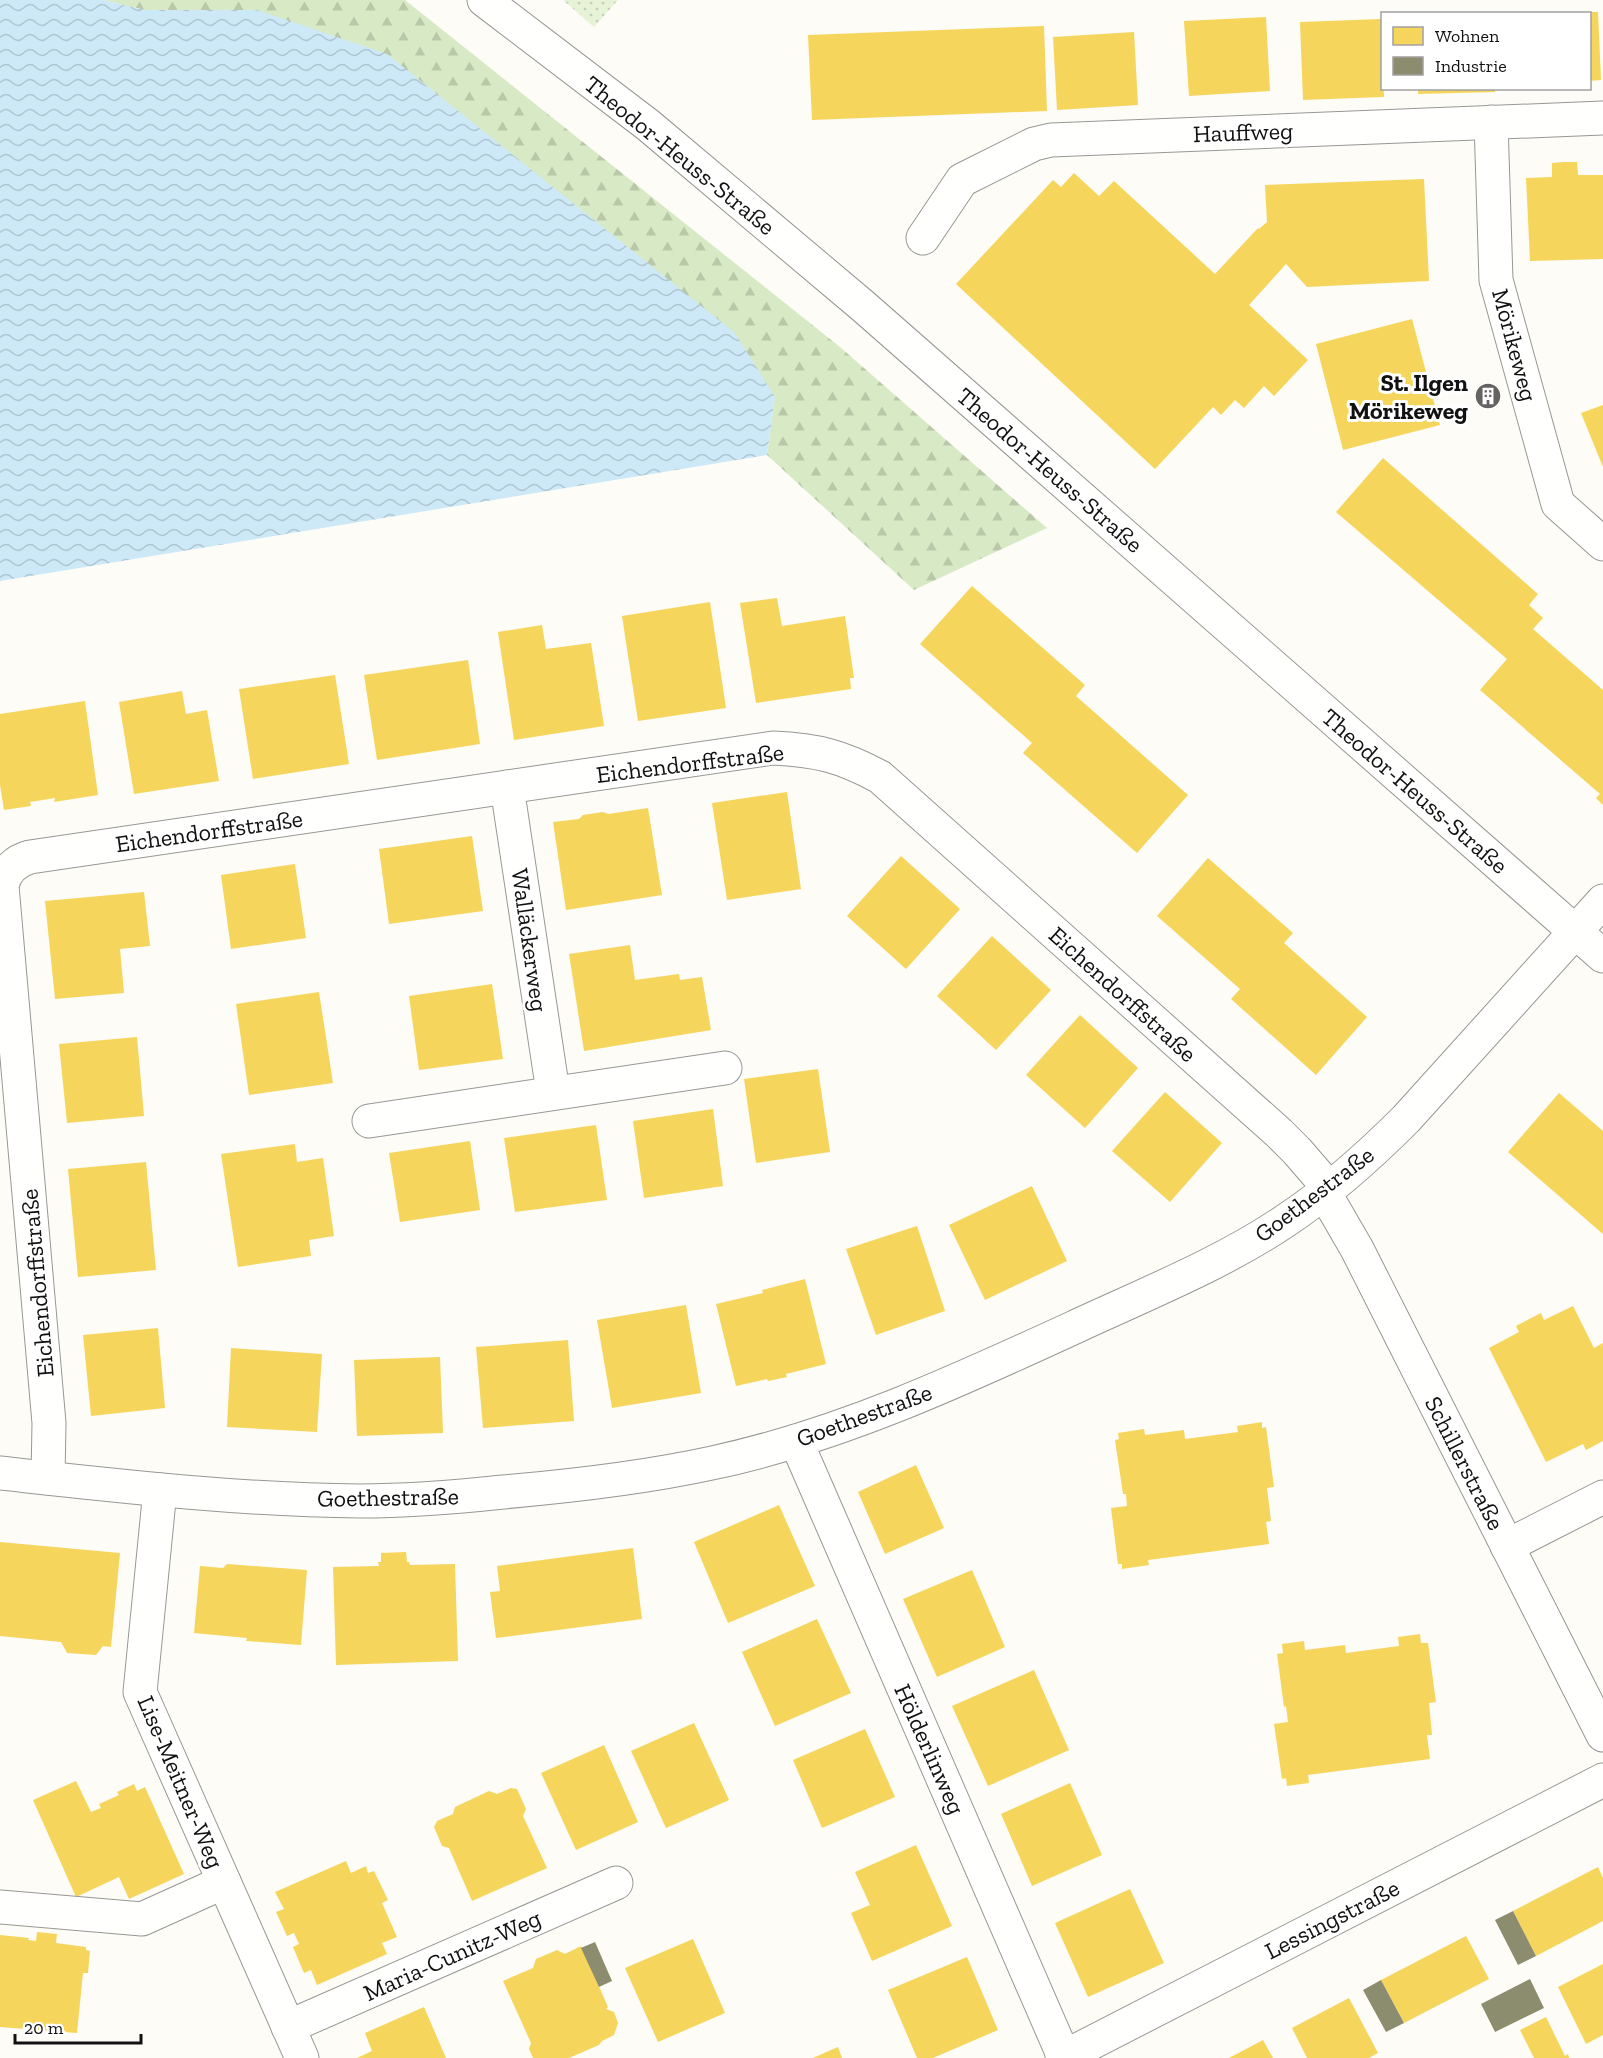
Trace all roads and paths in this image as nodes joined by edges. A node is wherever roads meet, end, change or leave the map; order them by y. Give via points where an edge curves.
1 (484, 0) edge
2 (1603, 118) edge
3 (1491, 122) junction
4 (923, 238) dead end
5 (1603, 544) edge
6 (507, 787) junction
7 (3, 869) edge
8 (1603, 900) edge
9 (1575, 932) junction
10 (1603, 956) edge
11 (725, 1068) dead end
12 (553, 1092) junction
13 (369, 1121) dead end
14 (1326, 1190) junction
15 (796, 1441) junction
16 (0, 1473) edge
17 (48, 1478) junction
18 (160, 1490) junction
19 (1603, 1497) edge
20 (1507, 1546) junction
21 (1603, 1736) edge
22 (1603, 1780) edge
23 (224, 1882) junction
24 (616, 1883) dead end
25 (0, 1907) edge
26 (288, 2027) junction
27 (1063, 2057) edge
28 (302, 2058) edge

1 - 9 street, Theodor-Heuss-Straße via 648,125 863,306
2 - 3 street, Hauffweg
3 - 4 street, Hauffweg via 1051,140 1034,144 962,180
3 - 5 street, Mörikeweg via 1496,280 1558,504
6 - 7 street, Eichendorffstraße via 30,857
6 - 12 street, Walläckerweg
6 - 14 street, Eichendorffstraße via 773,748 829,754 855,764 880,777 1270,1125 1297,1151
7 - 17 street, Eichendorffstraße via 49,1423
8 - 9 street, Goethestraße
9 - 10 street, Theodor-Heuss-Straße
9 - 14 street, Goethestraße via 1406,1119
11 - 12 street
12 - 13 street
14 - 15 street, Goethestraße via 1286,1221 1166,1285 992,1367
14 - 20 street, Schillerstraße
15 - 18 street, Goethestraße via 712,1463 635,1476 458,1496 365,1501
15 - 27 street, Hölderlinweg
16 - 17 street, Goethestraße
17 - 18 street, Goethestraße
18 - 23 street, Lise-Meitner-Weg via 140,1692
19 - 20 street
20 - 21 street, Schillerstraße
22 - 27 street, Lessingstraße
23 - 25 street via 142,1919
23 - 26 street, Lise-Meitner-Weg
24 - 26 street, Maria-Cunitz-Weg
26 - 28 street, Lise-Meitner-Weg

